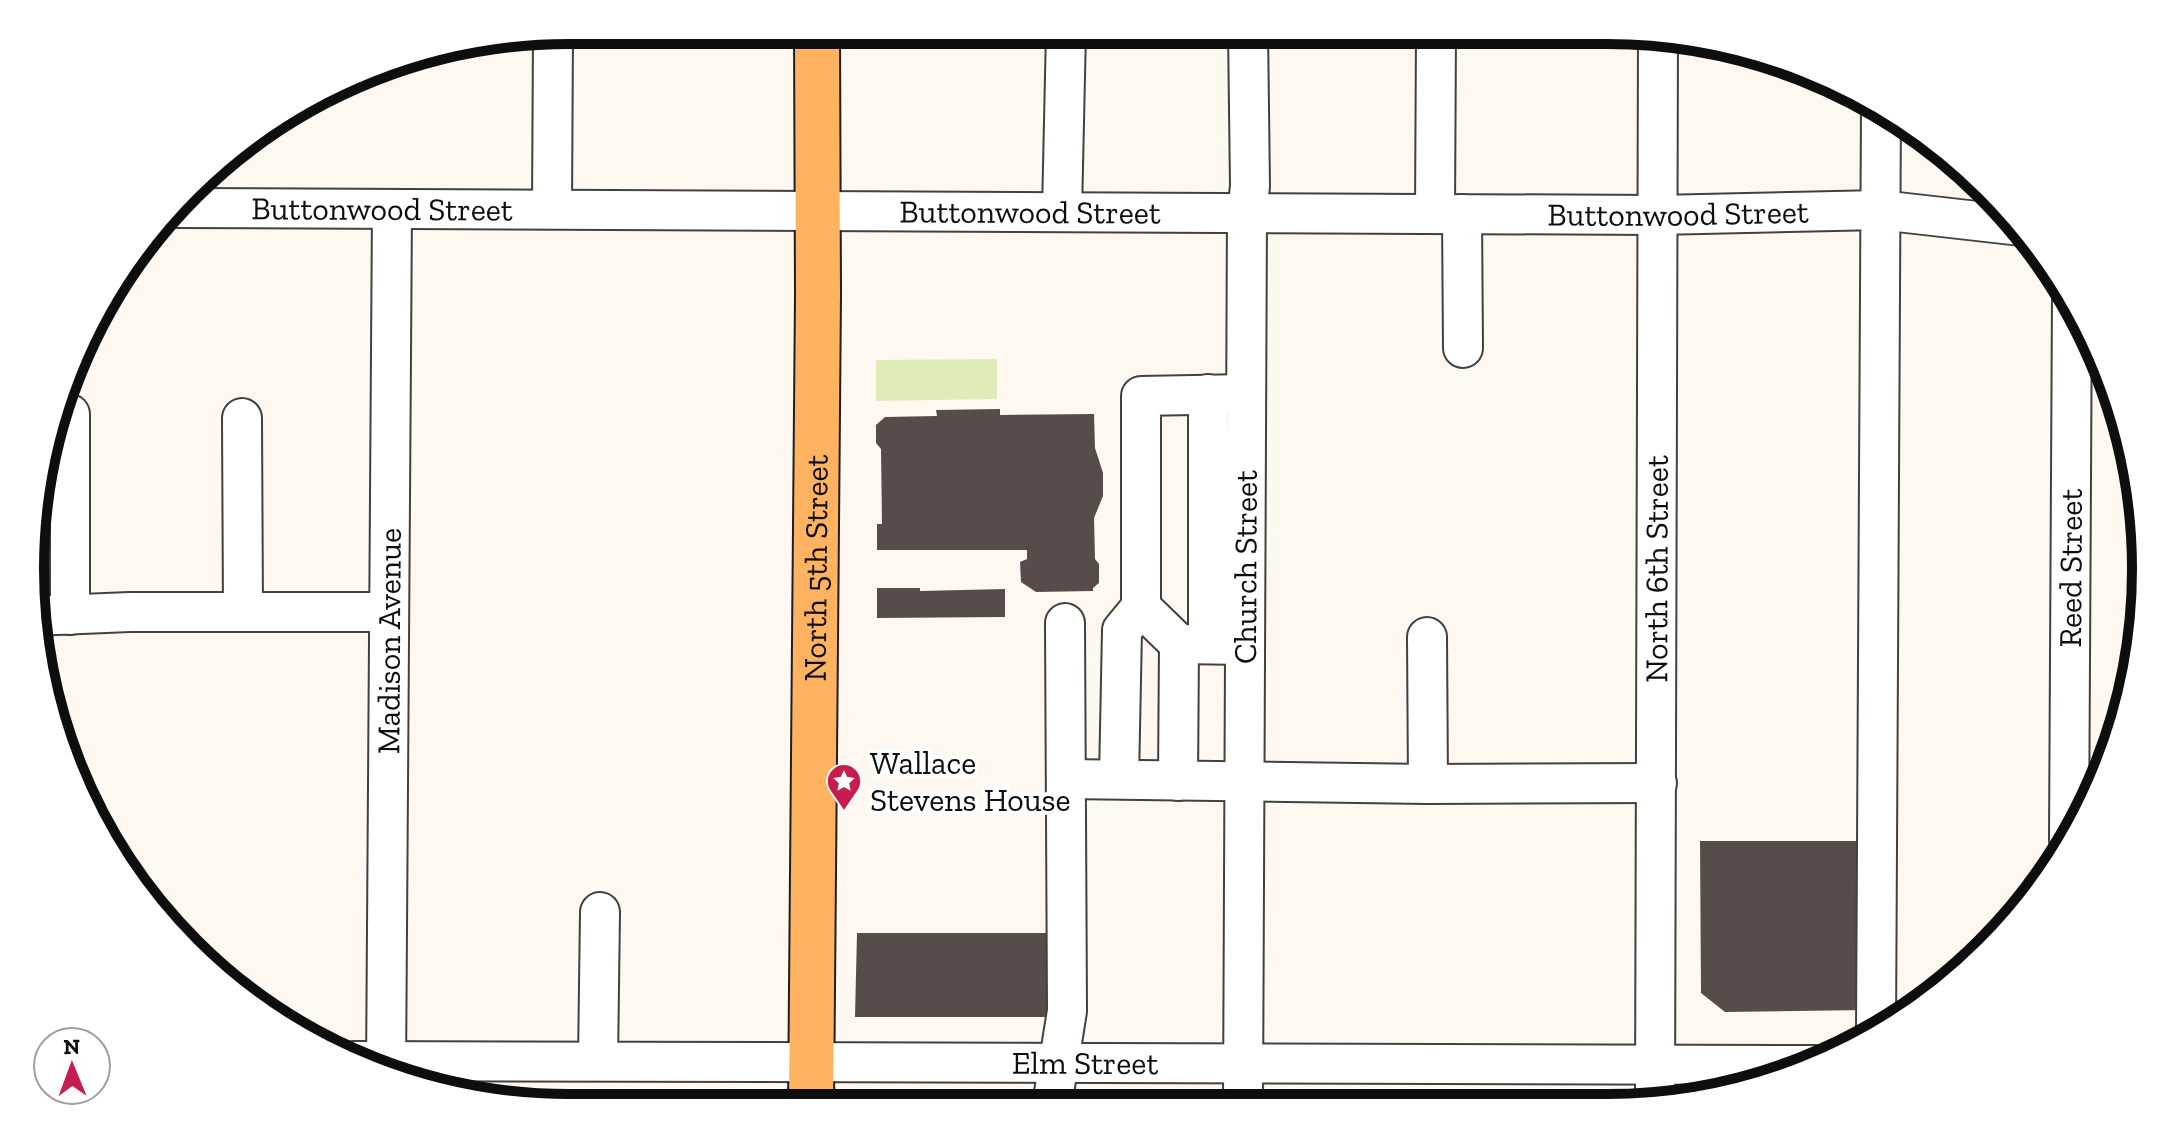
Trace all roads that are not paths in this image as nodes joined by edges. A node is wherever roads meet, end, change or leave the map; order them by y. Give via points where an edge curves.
1 (553, 44) edge
2 (817, 44) edge
3 (1066, 44) edge
4 (1248, 44) edge
5 (1437, 44) edge
6 (1658, 46) edge
7 (1881, 121) edge
8 (196, 200) edge
9 (392, 209) junction
10 (552, 209) junction
11 (818, 210) junction
12 (1880, 210) junction
13 (1062, 212) junction
14 (1247, 213) junction
15 (1448, 214) junction
16 (1657, 215) junction
17 (2003, 224) edge
18 (2072, 325) edge
19 (1463, 348) dead end
20 (1208, 394) junction
21 (1246, 394) junction
22 (70, 414) dead end
23 (242, 418) dead end
24 (1141, 607) junction
25 (243, 612) junction
26 (389, 612) junction
27 (70, 615) junction
28 (46, 616) edge
29 (1065, 623) dead end
30 (1427, 637) dead end
31 (1194, 644) junction
32 (1245, 645) junction
33 (1066, 779) junction
34 (1119, 779) junction
35 (1178, 781) junction
36 (1244, 782) junction
37 (1657, 783) junction
38 (1428, 784) junction
39 (2069, 818) edge
40 (600, 912) dead end
41 (1876, 1020) edge
42 (375, 1057) edge
43 (598, 1061) junction
44 (810, 1061) junction
45 (1059, 1062) junction
46 (1243, 1063) junction
47 (396, 1065) edge
48 (1655, 1065) junction
49 (1779, 1065) edge
50 (1655, 1092) edge
51 (811, 1094) edge
52 (1054, 1094) edge
53 (1243, 1094) edge

1 - 10 street
2 - 11 main road, North 5th Street
3 - 13 street
4 - 14 street, Church Street
5 - 15 street
6 - 16 street, North 6th Street
7 - 12 street
8 - 9 street, Buttonwood Street
9 - 10 street, Buttonwood Street
9 - 26 street, Madison Avenue
10 - 11 street, Buttonwood Street
11 - 13 street, Buttonwood Street
11 - 44 main road, North 5th Street
12 - 16 street, Buttonwood Street
12 - 17 street
12 - 41 street
13 - 14 street, Buttonwood Street
14 - 15 street, Buttonwood Street
14 - 21 street, Church Street
15 - 16 street, Buttonwood Street
15 - 19 street
16 - 37 street, North 6th Street
18 - 39 street, Reed Street
20 - 21 street
20 - 24 street via 1141,396
20 - 31 street
21 - 32 street, Church Street
22 - 27 street
23 - 25 street
24 - 31 street
24 - 34 street via 1122,630
25 - 26 street
25 - 27 street
26 - 42 street, Madison Avenue
27 - 28 street
29 - 33 street
30 - 38 street
31 - 32 street
31 - 35 street
32 - 36 street, Church Street
33 - 34 street
33 - 45 street via 1067,1011
34 - 35 street
35 - 36 street
36 - 38 street
36 - 46 street, Church Street
37 - 38 street
37 - 48 street, North 6th Street
40 - 43 street
43 - 44 street, Elm Street
43 - 47 street, Elm Street
44 - 45 street, Elm Street
44 - 51 main road, North 5th Street
45 - 46 street, Elm Street
45 - 52 street
46 - 48 street, Elm Street
46 - 53 street, Church Street
48 - 49 street, Elm Street
48 - 50 street, North 6th Street

